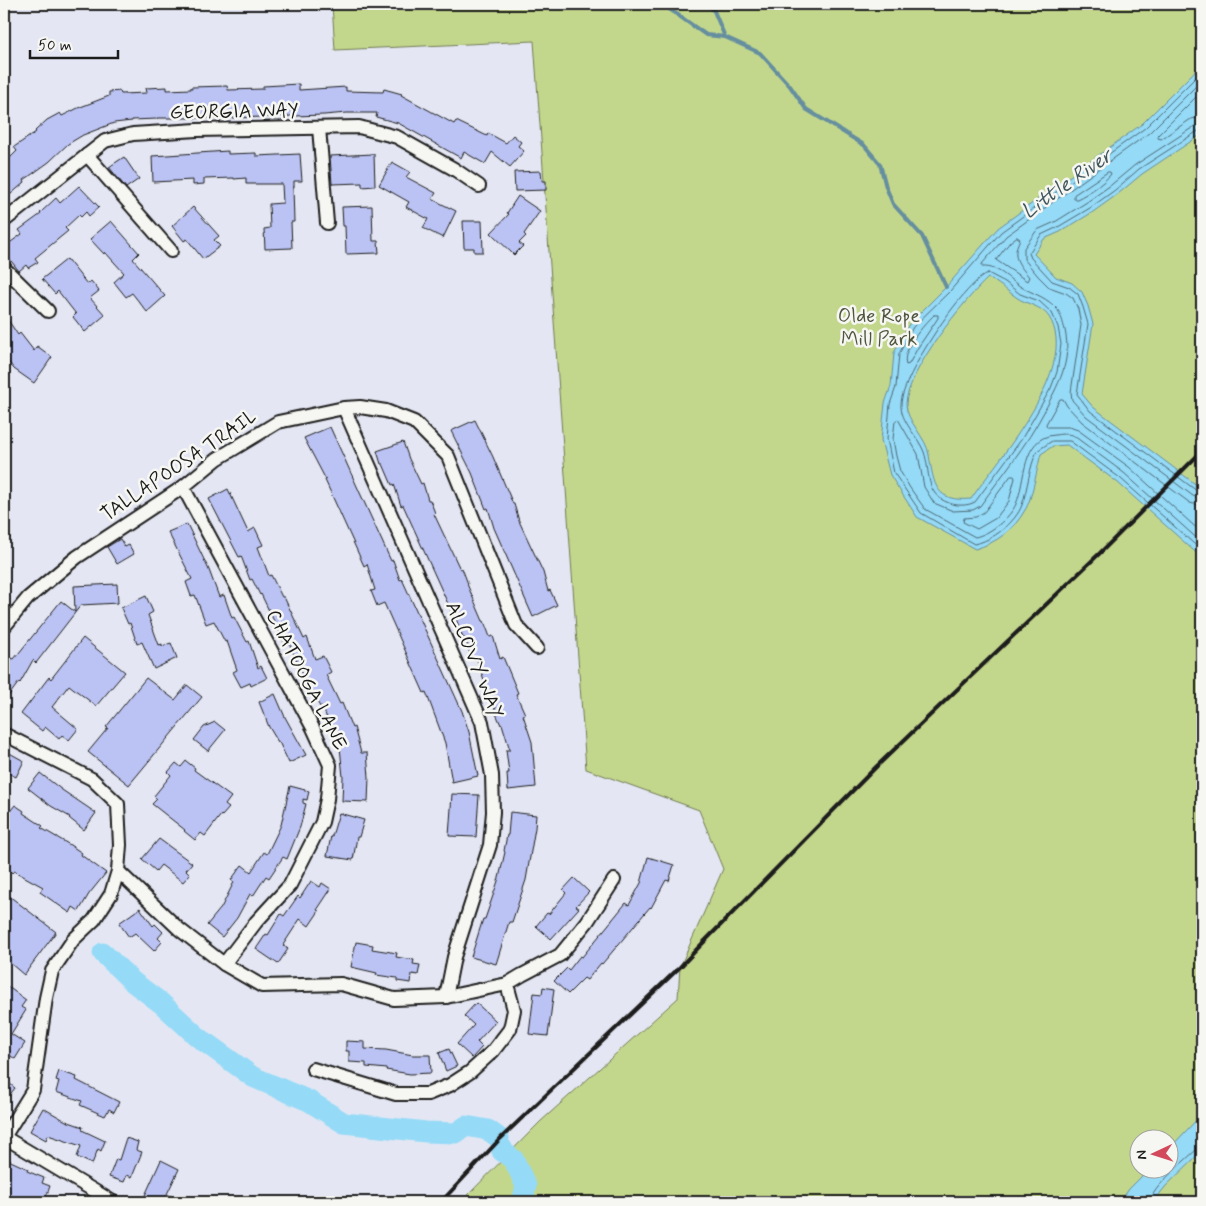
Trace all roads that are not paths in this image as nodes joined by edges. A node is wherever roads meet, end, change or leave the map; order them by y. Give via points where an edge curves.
1 (319, 128) junction
2 (87, 155) junction
3 (479, 186) dead end
4 (4, 221) edge
5 (327, 223) dead end
6 (172, 251) dead end
7 (4, 268) edge
8 (48, 311) dead end
9 (344, 408) junction
10 (183, 487) junction
11 (4, 627) edge
12 (537, 648) dead end
13 (4, 734) edge
14 (118, 871) junction
15 (614, 880) dead end
16 (224, 964) junction
17 (507, 984) junction
18 (446, 997) junction
19 (313, 1069) dead end
20 (4, 1137) edge
21 (113, 1202) edge

1 - 2 street, GEORGIA WAY via 133,134 105,141
1 - 3 street, GEORGIA WAY via 359,127 397,137
1 - 5 street
2 - 4 street, GEORGIA WAY
2 - 6 street
7 - 8 street
9 - 10 street, TALLAPOOSA TRAIL via 278,422 217,459
9 - 12 street, TALLAPOOSA TRAIL via 386,410 414,422 448,456 516,625
9 - 18 street, ALCOVY WAY via 482,722 490,766 493,812 490,845 454,957
10 - 11 street, TALLAPOOSA TRAIL via 77,557 28,598
10 - 16 street, CHATOOGA LANE via 330,764 322,822 290,885
13 - 14 street via 92,779 118,804
14 - 16 street via 179,929
14 - 20 street via 107,901 94,920 73,940 52,971 33,1090
15 - 17 street via 587,922 560,955
16 - 18 street via 262,986 342,984 394,999
17 - 18 street
17 - 19 street via 514,1010 510,1029 493,1051 450,1086 428,1094 396,1094
20 - 21 street

